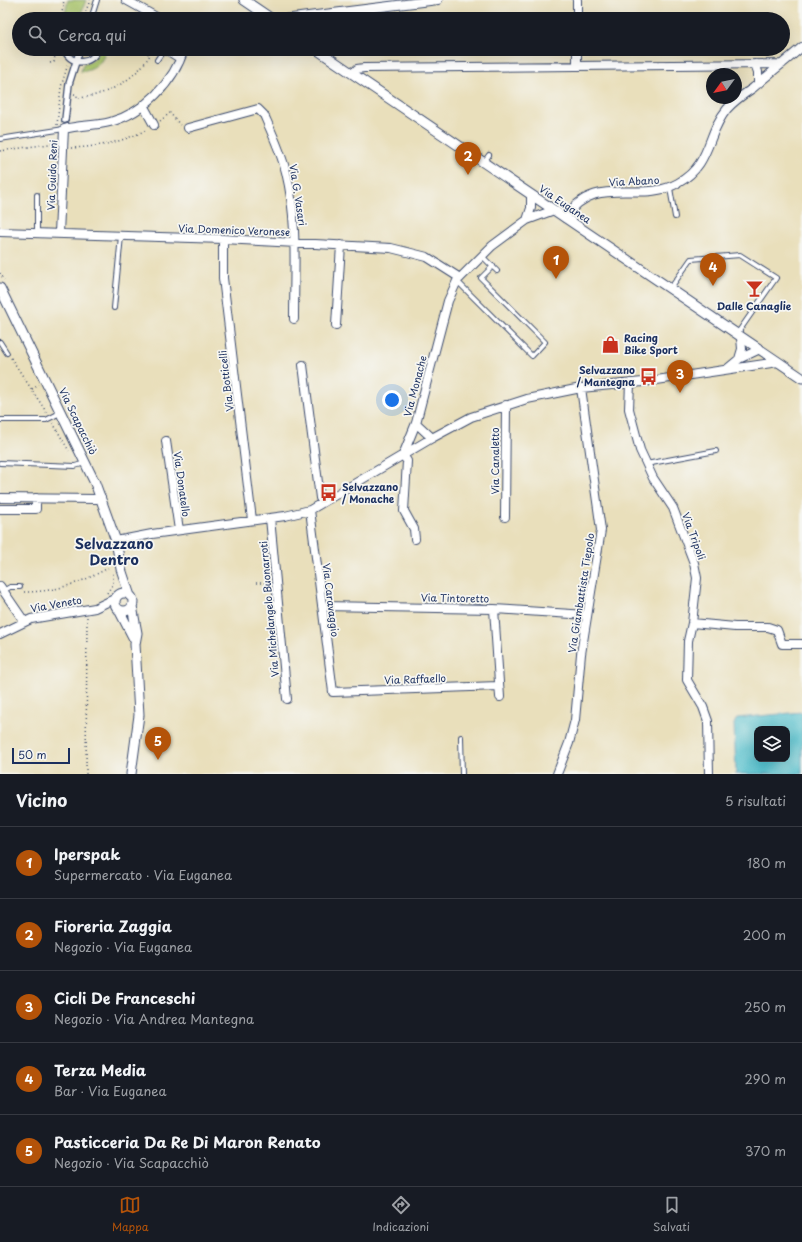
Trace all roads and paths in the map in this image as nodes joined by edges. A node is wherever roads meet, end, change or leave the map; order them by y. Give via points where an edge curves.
1 (64, 0) edge
2 (90, 0) edge
3 (97, 0) edge
4 (126, 0) edge
5 (246, 0) edge
6 (438, 0) edge
7 (576, 0) edge
8 (62, 12) edge
9 (86, 12) edge
10 (93, 12) edge
11 (147, 12) edge
12 (262, 12) edge
13 (341, 12) edge
14 (577, 12) edge
15 (802, 48) edge
16 (55, 56) edge
17 (69, 56) edge
18 (77, 56) edge
19 (93, 56) edge
20 (149, 56) edge
21 (160, 56) edge
22 (173, 56) edge
23 (181, 56) edge
24 (326, 56) edge
25 (577, 56) edge
26 (157, 60) dead end
27 (180, 60) junction
28 (75, 61) junction
29 (50, 63) dead end
30 (755, 64) junction
31 (782, 64) junction
32 (577, 65) junction
33 (130, 74) dead end
34 (352, 74) junction
35 (132, 77) junction
36 (758, 84) junction
37 (79, 98) dead end
38 (142, 105) junction
39 (64, 124) junction
40 (154, 126) junction
41 (188, 128) joint
42 (0, 139) edge
43 (56, 143) dead end
44 (63, 149) junction
45 (0, 151) edge
46 (670, 188) junction
47 (529, 191) junction
48 (38, 195) dead end
49 (554, 210) junction
50 (674, 216) dead end
51 (565, 218) junction
52 (528, 220) junction
53 (0, 232) edge
54 (37, 232) junction
55 (59, 233) junction
56 (121, 236) junction
57 (223, 239) junction
58 (294, 243) junction
59 (341, 245) junction
60 (481, 256) junction
61 (493, 266) junction
62 (497, 271) dead end
63 (458, 279) junction
64 (0, 288) edge
65 (670, 289) junction
66 (114, 308) dead end
67 (294, 319) dead end
68 (336, 325) dead end
69 (739, 336) junction
70 (0, 342) edge
71 (760, 349) junction
72 (7, 353) joint
73 (739, 359) junction
74 (778, 362) junction
75 (303, 366) dead end
76 (753, 367) junction
77 (726, 369) junction
78 (802, 378) edge
79 (630, 383) junction
80 (581, 388) junction
81 (506, 405) junction
82 (61, 413) junction
83 (50, 418) junction
84 (0, 420) edge
85 (416, 423) junction
86 (432, 438) junction
87 (166, 441) dead end
88 (716, 451) dead end
89 (70, 452) dead end
90 (403, 455) junction
91 (86, 462) junction
92 (0, 463) edge
93 (646, 464) junction
94 (101, 497) junction
95 (0, 498) edge
96 (36, 498) junction
97 (323, 502) junction
98 (0, 509) edge
99 (310, 510) junction
100 (505, 517) dead end
101 (270, 518) junction
102 (252, 520) junction
103 (179, 530) junction
104 (415, 539) dead end
105 (116, 541) junction
106 (108, 568) dead end
107 (117, 570) junction
108 (256, 583) dead end
109 (262, 583) dead end
110 (20, 587) dead end
111 (4, 590) edge
112 (130, 596) junction
113 (103, 597) dead end
114 (116, 597) junction
115 (132, 606) junction
116 (322, 606) junction
117 (95, 608) junction
118 (494, 609) junction
119 (118, 610) junction
120 (587, 615) junction
121 (86, 616) dead end
122 (24, 621) junction
123 (692, 623) junction
124 (0, 634) edge
125 (136, 644) junction
126 (802, 644) edge
127 (498, 686) junction
128 (333, 692) joint
129 (500, 697) dead end
130 (287, 699) dead end
131 (461, 737) dead end
132 (86, 774) edge
133 (131, 774) edge
134 (462, 774) edge
135 (557, 774) edge
136 (709, 774) edge

1 - 8 path
2 - 9 path
3 - 10 lane
4 - 11 street
5 - 12 street
6 - 13 street
7 - 14 street
15 - 31 street, Via Abano
16 - 29 path via 54,62
17 - 28 street
18 - 28 street
19 - 28 street via 87,61
20 - 35 path
21 - 26 lane
22 - 27 lane
23 - 27 street, Via Guido Reni
24 - 34 street, Via Euganea
25 - 32 street
27 - 38 street, Via Guido Reni via 162,88
28 - 39 street via 67,92
30 - 31 street
30 - 32 street
30 - 36 street
31 - 36 street, Via Abano
32 - 34 street via 364,68 357,69
33 - 35 path
34 - 47 street, Via Euganea via 486,159
35 - 37 path via 110,90
36 - 46 street, Via Abano via 727,109 697,168
38 - 39 street, Via Guido Reni via 128,115 111,122
38 - 40 street
39 - 42 lane
39 - 44 street, Via Guido Reni
40 - 41 path via 170,113 185,129
40 - 44 path via 110,144
41 - 58 street, Via G. Vasari via 258,109 264,114 286,172
43 - 45 path
44 - 55 street, Via Guido Reni
46 - 50 lane
46 - 51 street, Via Abano via 660,191 608,191 590,196 580,200
47 - 49 street, Via Euganea
47 - 52 street via 531,208
48 - 54 lane
49 - 51 street, Via Euganea
49 - 52 street, Via Monache
51 - 65 street, Via Euganea
52 - 60 street, Via Monache
53 - 54 street, Via Domenico Veronese
54 - 55 street, Via Domenico Veronese
55 - 56 street, Via Domenico Veronese
56 - 57 street, Via Domenico Veronese
56 - 66 lane
57 - 58 street, Via Domenico Veronese
57 - 102 street, Via Botticelli via 223,278
58 - 59 street, Via Domenico Veronese
58 - 67 street
59 - 63 street, Via Domenico Veronese via 402,250 427,258
59 - 68 street
60 - 61 lane
60 - 63 street, Via Monache
61 - 62 lane
61 - 63 lane via 481,278 545,342 532,356
63 - 85 street, Via Monache via 448,301
64 - 82 street, Via Scapacchiò
65 - 69 street, Via Euganea
65 - 69 lane via 691,259 740,255 776,278
69 - 71 street, Via Euganea
69 - 73 street via 742,349
70 - 72 lane
71 - 73 street
71 - 74 street, Via Euganea
71 - 76 street
72 - 83 path
73 - 77 street
74 - 76 street
74 - 78 street, Via Euganea
75 - 97 street via 320,498
76 - 77 street
77 - 79 street
79 - 80 street
79 - 93 street, Via Tripoli via 629,409
80 - 81 street
80 - 120 street, Via Giambattista Tiepolo via 601,530
81 - 86 street via 471,417
81 - 100 street, Via Canaletto
82 - 83 lane
82 - 91 street, Via Scapacchiò
83 - 84 lane
83 - 89 path
85 - 86 street
85 - 90 street, Via Monache
86 - 90 street
87 - 103 street, Via Donatello
88 - 93 lane
90 - 97 street
90 - 104 street via 407,461 404,511 414,529
91 - 92 lane via 75,466
91 - 94 street, Via Scapacchiò
93 - 123 street, Via Tripoli via 673,508 694,563 697,578
94 - 96 street
94 - 105 street, Via Scapacchiò
95 - 96 street
96 - 98 street via 36,509
97 - 99 street
99 - 101 street
99 - 116 street, Via Caravaggio
101 - 102 street
101 - 130 street, Via Michelangelo Buonarroti
102 - 103 street
103 - 105 street
105 - 107 street, Via Scapacchiò
106 - 111 path via 67,588 42,591
107 - 112 street, Via Scapacchiò
107 - 113 path via 109,592
107 - 114 street, Via Scapacchiò
108 - 109 path
110 - 111 lane
111 - 122 street
112 - 114 street via 123,593
112 - 115 street, Via Scapacchiò
114 - 117 street, Via Veneto
114 - 119 street, Via Scapacchiò
115 - 119 street via 125,611
115 - 125 street, Via Scapacchiò via 137,633
116 - 118 street, Via Tintoretto
116 - 128 street, Via Caravaggio
117 - 119 street, Via Veneto
117 - 122 street, Via Veneto
118 - 120 street, Via Tintoretto
118 - 127 street
119 - 125 street, Via Scapacchiò
120 - 135 street, Via Giambattista Tiepolo via 575,720
121 - 132 path
122 - 124 street, Via Veneto
123 - 126 street via 768,627 777,630 782,644
123 - 136 street, Via Tripoli via 688,641 687,680 708,721
125 - 133 street, Via Scapacchiò via 139,715
127 - 128 street, Via Raffaello
127 - 129 street
131 - 134 lane

